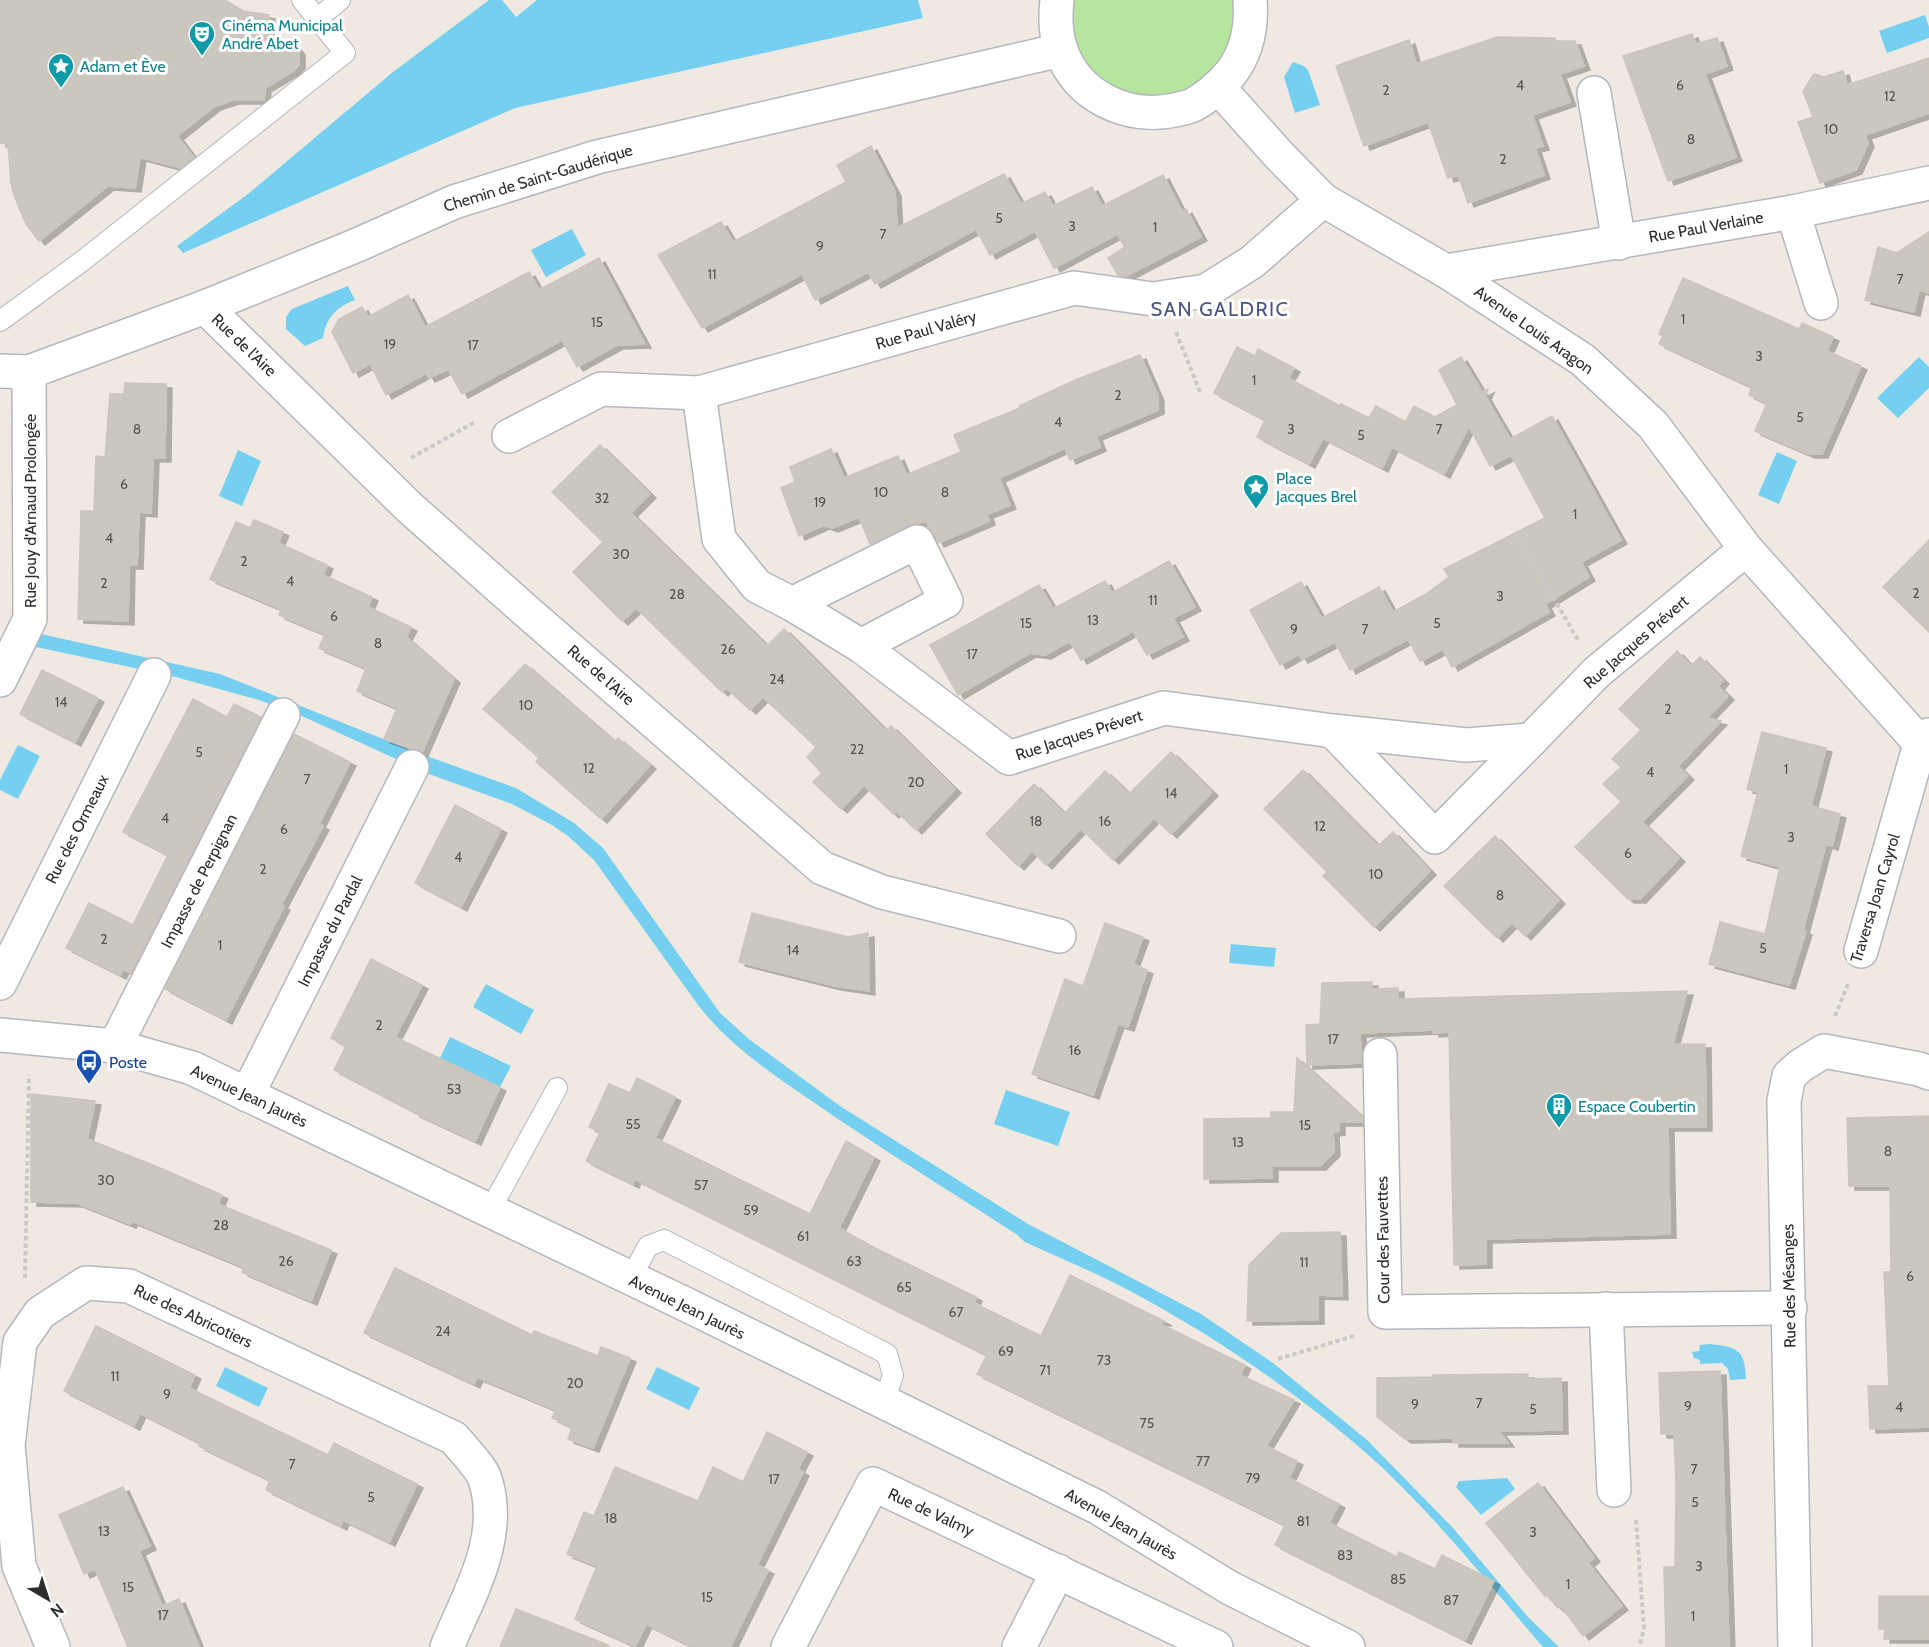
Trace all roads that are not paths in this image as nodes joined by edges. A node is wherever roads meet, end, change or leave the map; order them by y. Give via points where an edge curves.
1 (302, 0) edge
2 (340, 0) edge
3 (1057, 0) edge
4 (1250, 0) edge
5 (317, 19) junction
6 (1061, 50) junction
7 (1219, 88) junction
8 (1594, 93) dead end
9 (1929, 183) edge
10 (1323, 200) junction
11 (1792, 212) junction
12 (1619, 243) junction
13 (1446, 270) junction
14 (1821, 303) dead end
15 (205, 307) junction
16 (0, 321) edge
17 (14, 371) edge
18 (699, 393) junction
19 (509, 436) road end
20 (1746, 549) junction
21 (792, 604) junction
22 (861, 646) junction
23 (154, 675) dead end
24 (0, 680) edge
25 (283, 715) dead end
26 (1333, 730) junction
27 (1531, 740) junction
28 (1926, 744) edge
29 (412, 767) dead end
30 (1059, 936) dead end
31 (1861, 951) road end
32 (0, 983) edge
33 (0, 1035) edge
34 (115, 1046) junction
35 (1380, 1055) dead end
36 (1929, 1073) edge
37 (557, 1088) dead end
38 (247, 1095) junction
39 (489, 1212) junction
40 (630, 1280) junction
41 (1790, 1308) junction
42 (1606, 1309) junction
43 (884, 1403) junction
44 (1614, 1490) road end
45 (1058, 1571) junction
46 (53, 1647) edge
47 (447, 1647) edge
48 (788, 1647) edge
49 (1019, 1647) edge
50 (1216, 1647) edge
51 (1348, 1647) edge
52 (1795, 1647) edge

1 - 5 lane
2 - 5 lane
3 - 6 street via 1055,21
4 - 7 street via 1250,29 1239,62
5 - 16 lane via 345,53 81,262
6 - 7 street via 1074,75 1094,94 1118,108 1138,113 1191,106
6 - 15 street, Chemin de Saint-Gaudérique via 597,157 454,202
7 - 10 street, Avenue Louis Aragon
8 - 12 street
9 - 11 street, Rue Paul Verlaine
10 - 13 street, Avenue Louis Aragon
10 - 18 street, Rue Paul Valéry via 1252,262 1206,291 1153,299 1074,288
11 - 12 street, Rue Paul Verlaine
11 - 14 street
12 - 13 street, Rue Paul Verlaine
13 - 20 street, Avenue Louis Aragon via 1583,360 1653,425
15 - 17 street, Chemin de Saint-Gaudérique
15 - 30 street, Rue de l'Aire via 409,507 822,868 882,892
17 - 24 street, Rue Jouy d'Arnaud Prolongée via 30,619
18 - 19 street, Rue Paul Valéry via 601,389
18 - 21 street, Rue Jacques Prévert via 719,538 757,586
20 - 27 street, Rue Jacques Prévert via 1597,672
20 - 28 street, Avenue Louis Aragon
21 - 22 street, Rue Jacques Prévert
21 - 22 street via 917,542 946,601
22 - 26 street, Rue Jacques Prévert via 1009,758 1164,708
23 - 32 street, Rue des Ormeaux
25 - 34 street, Impasse de Perpignan
26 - 27 street, Rue Jacques Prévert via 1466,746
26 - 27 street, Rue Jacques Prévert via 1435,837
28 - 31 street, Traversa Joan Cayrol
29 - 38 street, Impasse du Pardal
33 - 34 street, Avenue Jean Jaurès
34 - 38 street, Avenue Jean Jaurès via 192,1068
35 - 42 street, Cour des Fauvettes via 1385,1312
36 - 41 street, Rue des Mésanges via 1824,1051 1789,1076 1784,1101
37 - 39 lane
38 - 39 street, Avenue Jean Jaurès
39 - 40 street, Avenue Jean Jaurès
40 - 43 street, Avenue Jean Jaurès
40 - 43 lane via 648,1246 664,1240 887,1354 892,1375
41 - 42 street, Cour des Fauvettes
41 - 52 street, Rue des Mésanges
42 - 44 street
43 - 51 street, Avenue Jean Jaurès via 1097,1507 1230,1588
45 - 48 street, Rue de Valmy via 873,1484
45 - 49 street
45 - 50 street, Rue de Valmy
46 - 47 street, Rue des Abricotiers via 19,1566 8,1445 20,1342 40,1313 87,1283 129,1286 454,1438 484,1477 491,1520 486,1555

